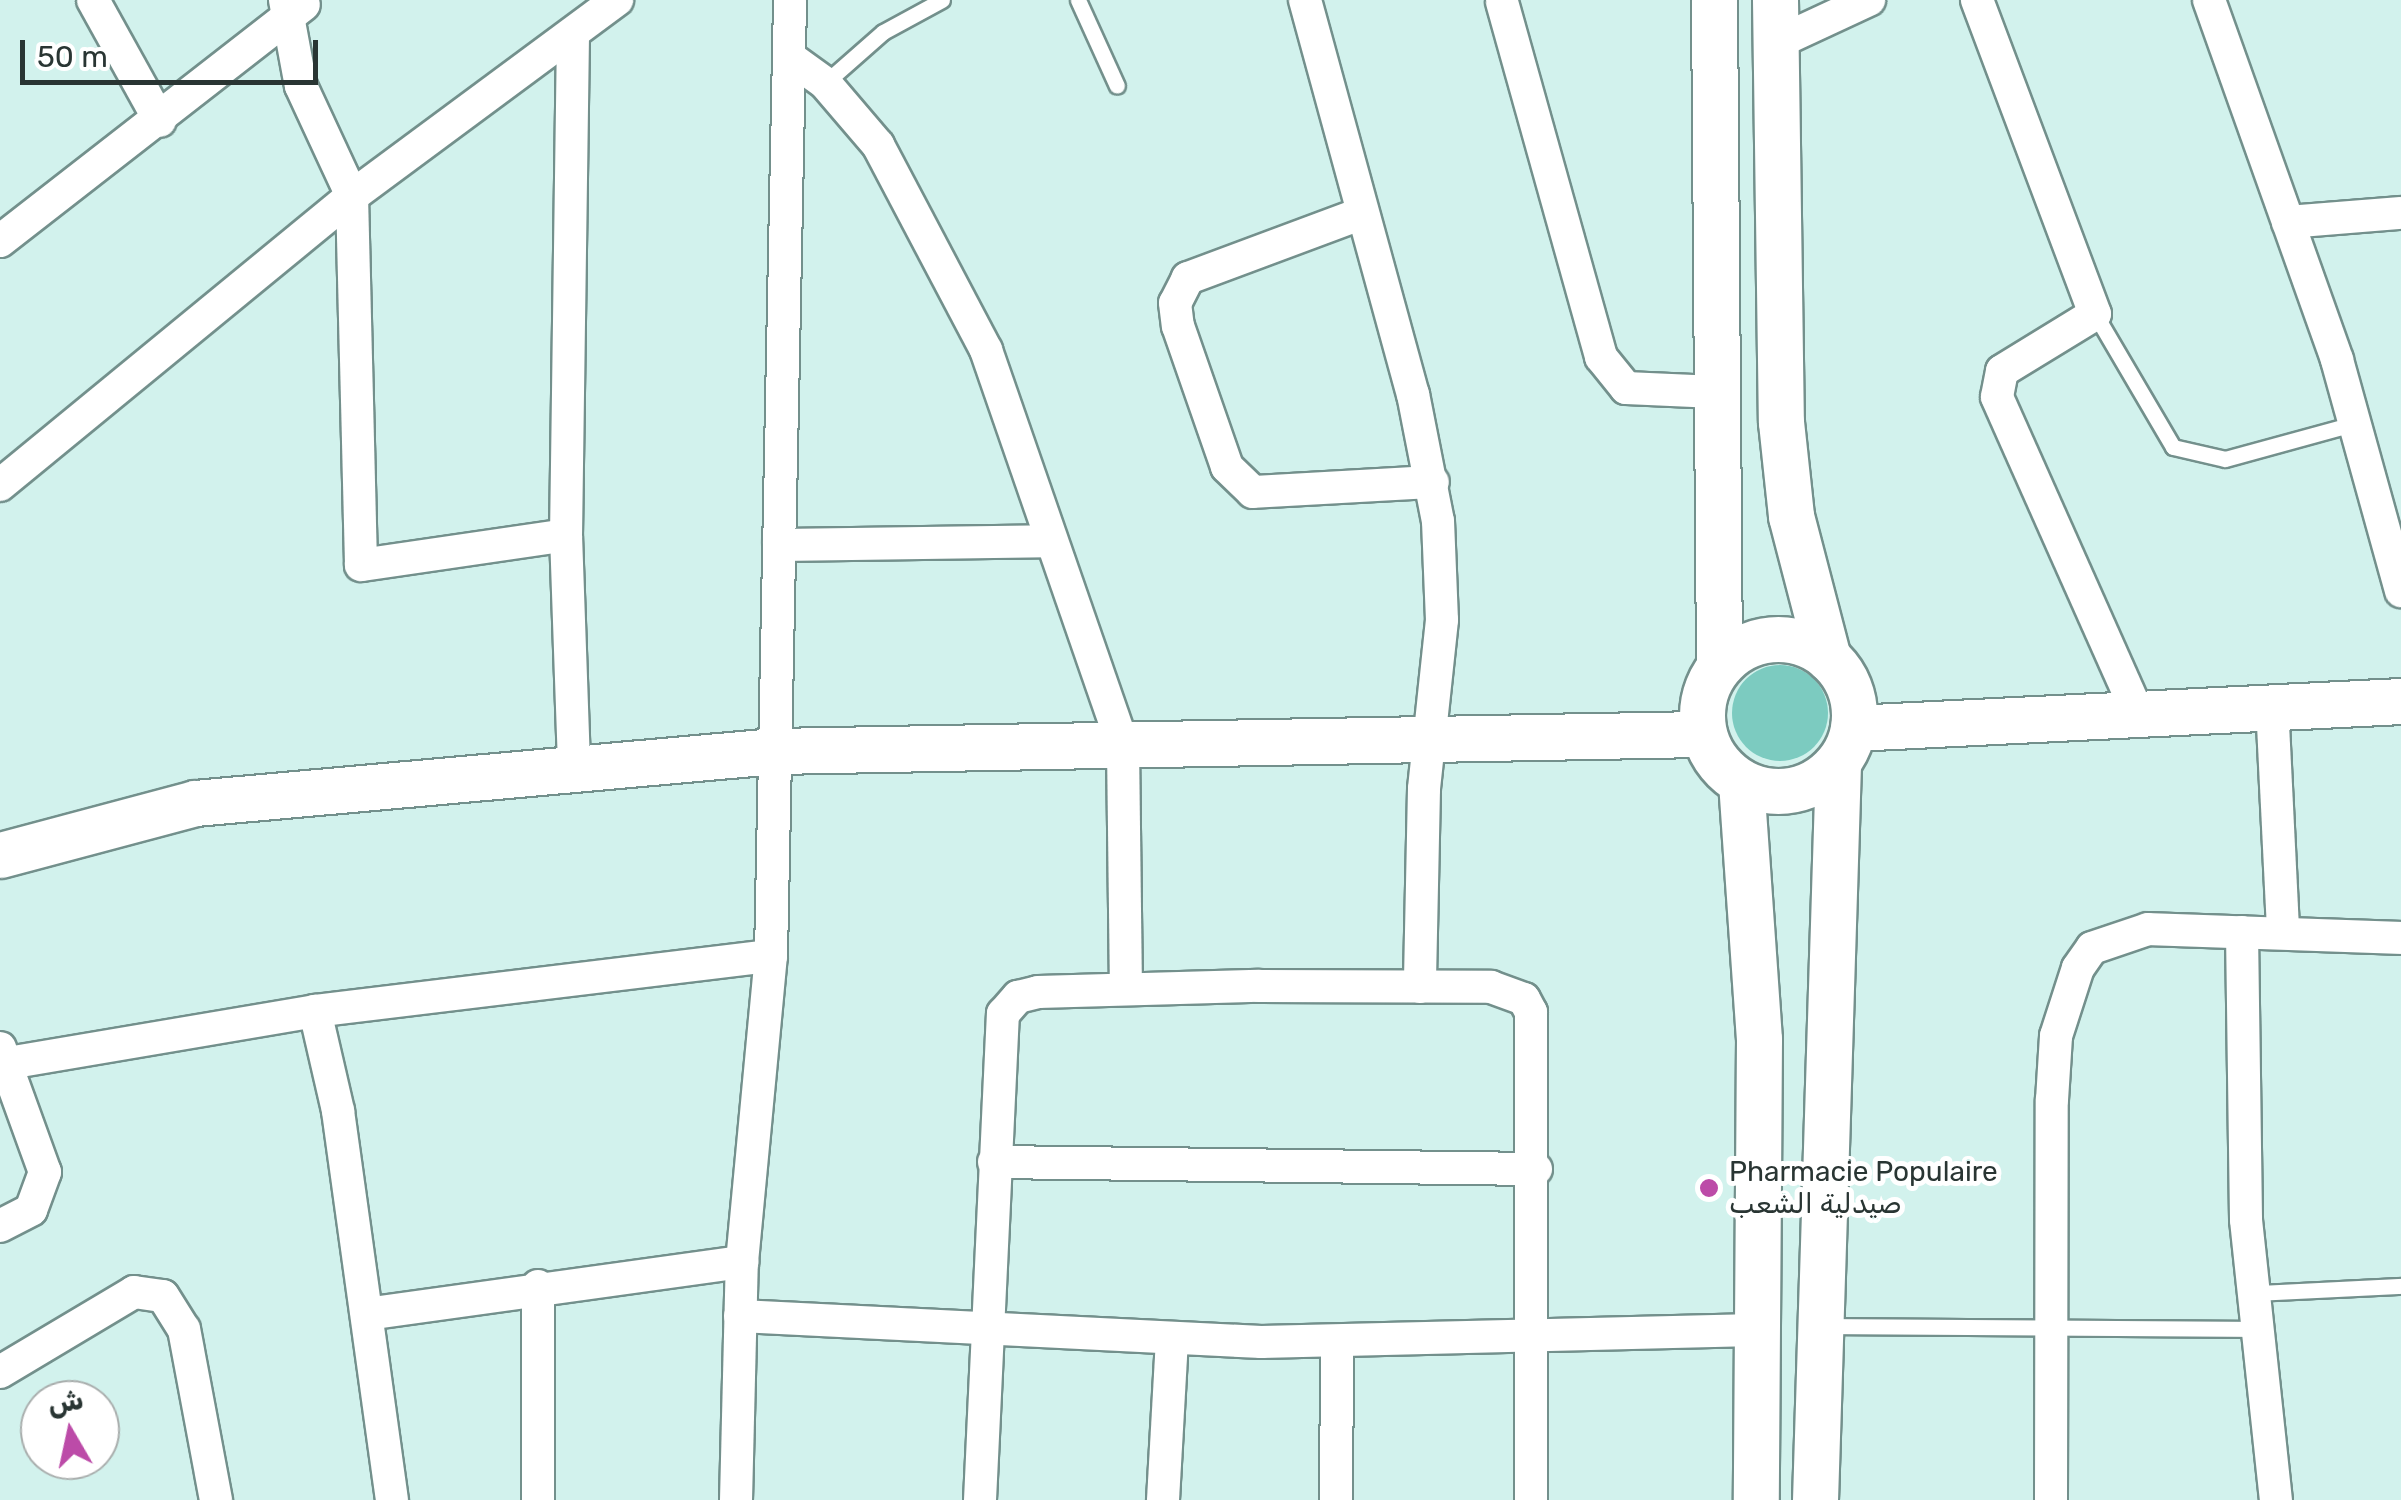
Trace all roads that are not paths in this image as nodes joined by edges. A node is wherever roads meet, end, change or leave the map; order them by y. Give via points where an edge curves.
1 (94, 0) edge
2 (617, 0) edge
3 (790, 0) edge
4 (942, 0) edge
5 (1078, 0) edge
6 (1305, 0) edge
7 (1714, 0) edge
8 (1775, 0) edge
9 (1868, 0) edge
10 (2209, 0) edge
11 (1502, 2) edge
12 (1989, 4) edge
13 (295, 5) edge
14 (573, 36) junction
15 (1774, 44) junction
16 (789, 57) junction
17 (825, 83) junction
18 (1116, 86) dead end
19 (160, 121) junction
20 (352, 196) junction
21 (2401, 213) edge
22 (1360, 214) junction
23 (2288, 222) junction
24 (0, 241) edge
25 (2096, 314) junction
26 (1716, 392) junction
27 (2357, 424) junction
28 (1433, 482) junction
29 (0, 484) edge
30 (566, 535) junction
31 (1050, 541) junction
32 (779, 545) junction
33 (2401, 590) edge
34 (1828, 658) junction
35 (1719, 666) junction
36 (2401, 702) edge
37 (2272, 704) junction
38 (2136, 708) junction
39 (1703, 734) junction
40 (1430, 739) junction
41 (1845, 745) junction
42 (1123, 746) junction
43 (774, 751) junction
44 (574, 766) junction
45 (1742, 782) junction
46 (0, 855) edge
47 (2283, 931) junction
48 (2242, 932) junction
49 (2401, 938) edge
50 (771, 956) junction
51 (1126, 987) junction
52 (1420, 987) junction
53 (315, 1011) junction
54 (4, 1056) edge
55 (994, 1162) junction
56 (1536, 1169) junction
57 (0, 1226) edge
58 (742, 1262) junction
59 (538, 1286) junction
60 (2401, 1286) edge
61 (2257, 1293) junction
62 (368, 1314) junction
63 (740, 1316) junction
64 (2050, 1324) junction
65 (986, 1326) junction
66 (1817, 1326) junction
67 (2261, 1329) junction
68 (1760, 1330) junction
69 (1533, 1332) junction
70 (1172, 1340) junction
71 (1337, 1340) junction
72 (0, 1372) edge
73 (216, 1500) edge
74 (392, 1500) edge
75 (538, 1500) edge
76 (736, 1500) edge
77 (980, 1500) edge
78 (1163, 1500) edge
79 (1336, 1500) edge
80 (1531, 1500) edge
81 (1756, 1500) edge
82 (1815, 1500) edge
83 (2051, 1500) edge
84 (2276, 1500) edge

1 - 19 street
2 - 14 street
3 - 16 street
4 - 17 lane via 883,32
5 - 18 lane
6 - 22 street
7 - 26 main road
8 - 15 main road
9 - 15 street
10 - 23 street
11 - 26 street via 1601,357 1626,388
12 - 25 street
13 - 19 street
13 - 20 street via 301,86
14 - 20 street
14 - 30 street
15 - 34 main road via 1781,422 1791,516
16 - 17 street
16 - 32 street
17 - 31 street via 916,201 960,290
19 - 24 street
20 - 29 street
20 - 30 street via 361,565
21 - 23 street
22 - 28 street
22 - 28 street via 1188,278 1175,303 1178,326 1227,467 1253,492
23 - 27 street
25 - 27 lane via 2173,446 2226,459
25 - 38 street via 2002,371 1997,397
26 - 35 main road
27 - 33 street
28 - 40 street via 1442,572
30 - 44 street
31 - 32 street
31 - 42 street
32 - 43 street
34 - 35 main road via 1807,645 1760,641
34 - 41 main road via 1850,690
35 - 39 main road via 1703,698
36 - 37 main road
37 - 38 main road
37 - 47 street
38 - 41 main road
39 - 40 main road
39 - 45 main road
40 - 42 main road
40 - 52 street
41 - 45 main road via 1793,790
41 - 66 main road
42 - 43 main road
42 - 51 street
43 - 44 main road
43 - 50 street
44 - 46 main road via 195,803
45 - 68 main road via 1760,1039
47 - 48 street
47 - 49 street
48 - 61 street via 2242,1114
48 - 64 street via 2121,933 2078,968 2056,1036
50 - 53 street
50 - 58 street
51 - 52 street
51 - 55 street via 1038,992 1008,1006 997,1044
52 - 56 street via 1491,986 1524,999 1536,1037
53 - 54 street
53 - 62 street
54 - 57 street via 46,1172 31,1210
55 - 56 street
55 - 65 street
56 - 69 street
58 - 59 street
58 - 63 street
59 - 62 street
59 - 75 street
60 - 61 lane
61 - 67 street
62 - 74 street
63 - 65 street
63 - 76 street
64 - 66 lane
64 - 67 lane
64 - 83 street
65 - 70 street
65 - 77 street
66 - 82 main road
67 - 84 street
68 - 69 street
68 - 81 main road
69 - 71 street
69 - 80 street
70 - 71 street
70 - 78 street
71 - 79 street
72 - 73 street via 134,1292 163,1296 184,1329

